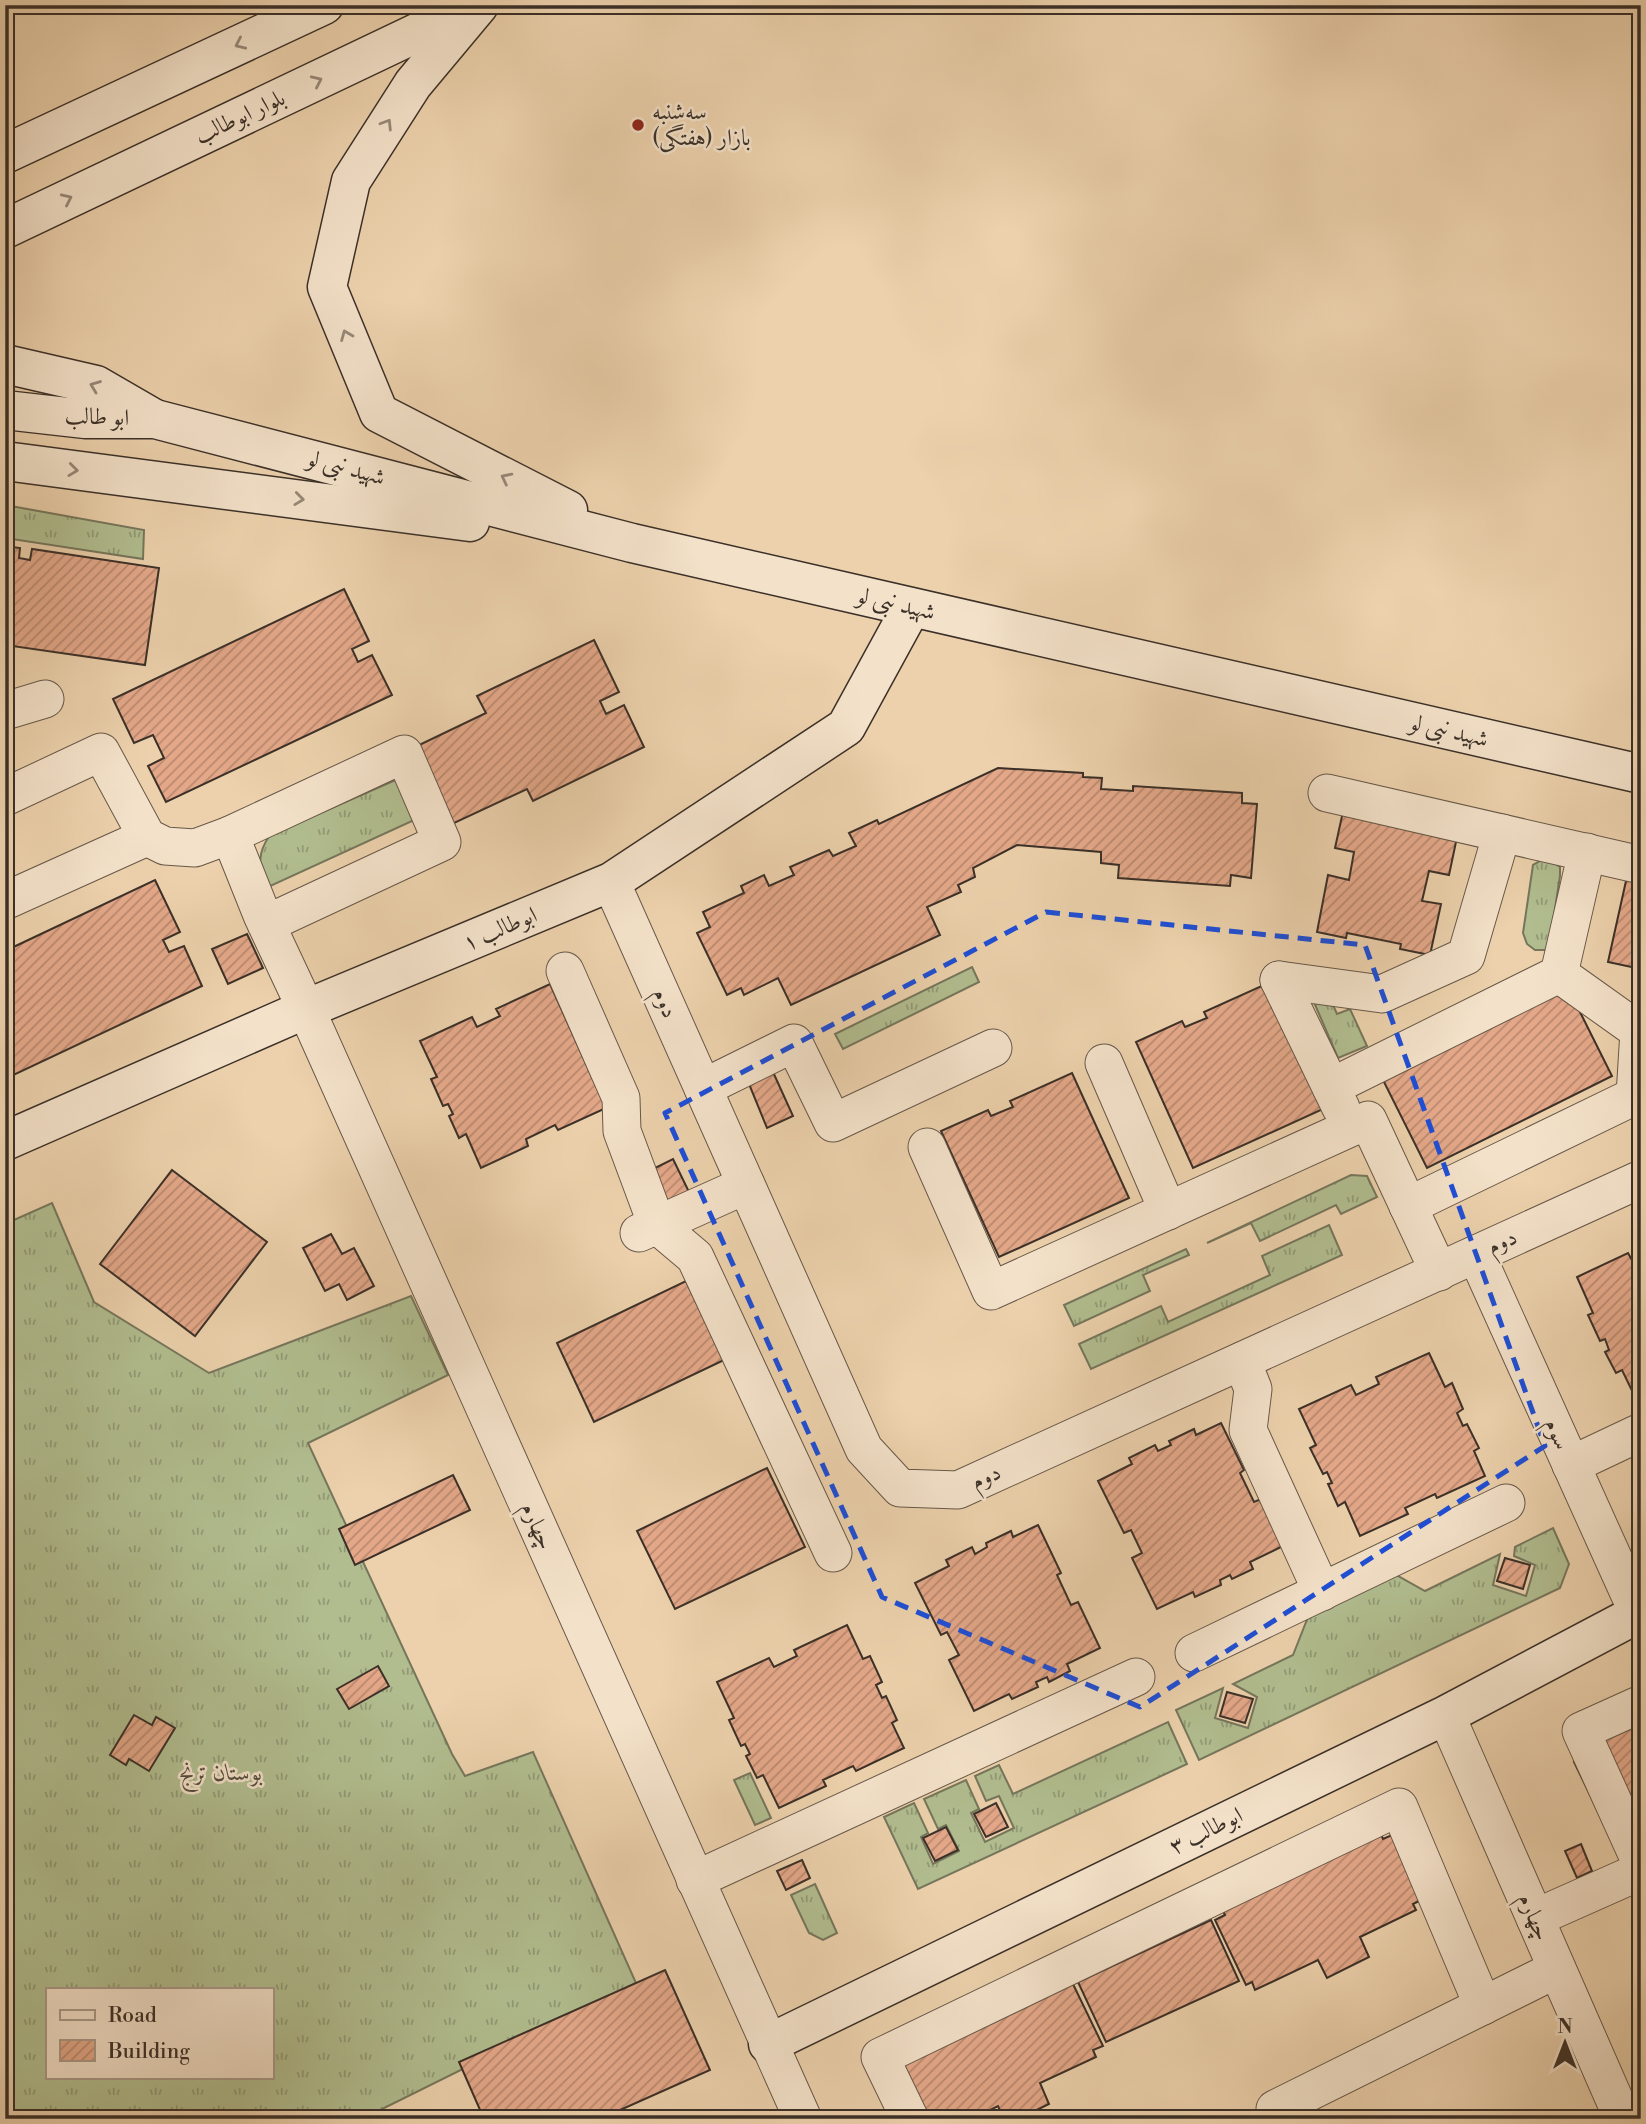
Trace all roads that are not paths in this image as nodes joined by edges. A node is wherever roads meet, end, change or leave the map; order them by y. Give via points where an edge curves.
1 (324, 5) edge
2 (477, 5) edge
3 (5, 154) edge
4 (5, 229) edge
5 (5, 364) edge
6 (5, 410) edge
7 (155, 419) junction
8 (5, 461) edge
9 (632, 542) junction
10 (911, 608) junction
11 (45, 699) dead end
12 (5, 711) edge
13 (1641, 774) edge
14 (1327, 793) dead end
15 (5, 797) edge
16 (1502, 833) junction
17 (230, 835) junction
18 (147, 837) junction
19 (1587, 852) junction
20 (1641, 865) edge
21 (611, 882) junction
22 (5, 901) edge
23 (266, 924) junction
24 (565, 971) dead end
25 (1559, 974) junction
26 (306, 1009) junction
27 (993, 1048) dead end
28 (1104, 1063) dead end
29 (1331, 1087) junction
30 (703, 1088) junction
31 (1350, 1128) junction
32 (5, 1141) edge
33 (927, 1147) dead end
34 (1641, 1179) edge
35 (746, 1185) junction
36 (1408, 1206) junction
37 (1168, 1211) junction
38 (646, 1229) junction
39 (1476, 1254) junction
40 (1439, 1272) junction
41 (1241, 1361) junction
42 (1641, 1432) edge
43 (1571, 1465) junction
44 (1506, 1503) dead end
45 (833, 1553) dead end
46 (1321, 1592) junction
47 (1639, 1613) edge
48 (1194, 1653) dead end
49 (1136, 1677) dead end
50 (1641, 1703) edge
51 (1446, 1715) junction
52 (1641, 1863) edge
53 (1641, 1871) edge
54 (695, 1880) junction
55 (1535, 1918) junction
56 (1557, 1969) junction
57 (1483, 2006) junction
58 (768, 2044) junction
59 (1275, 2109) dead end
60 (803, 2119) edge
61 (911, 2119) edge
62 (1623, 2119) edge

1 -> 3 main road
4 -> 2 main road, بلوار ابوطالب
9 -> 2 main road via 379,412 327,287 351,181 413,84
7 -> 5 main road, ابو طالب via 96,385
6 - 7 main road, ابو طالب via 85,419
7 - 9 main road, شهید نبی لو
8 -> 9 main road
9 - 10 main road, شهید نبی لو
10 - 13 main road, شهید نبی لو
10 - 21 main road, ابوطالب ۱ via 846,727
11 - 12 street
14 - 16 street
15 - 18 street via 101,752
16 - 19 street
16 - 29 street via 1466,957 1382,994 1279,980
17 - 18 street via 195,848 165,846
17 - 23 street, چهارم
17 - 23 street via 404,754 442,842
18 - 22 street
19 - 20 street
19 - 25 street
21 - 26 main road, ابوطالب ۱
21 - 30 street, دوم
23 - 26 street, چهارم
24 - 38 street via 621,1098 622,1131
25 - 29 street
25 - 36 street via 1639,1031 1635,1096
26 - 32 main road, ابوطالب ۱
26 - 54 street, چهارم
27 - 30 street via 833,1123 794,1043
28 - 37 street
29 - 31 street
30 - 35 street, دوم
31 - 36 street via 1368,1120
31 - 37 street
33 - 37 street via 991,1292
34 - 39 street, دوم
35 - 38 street
35 - 41 street, دوم via 864,1449 900,1488 958,1490
36 - 40 street
38 - 45 street via 695,1257
39 - 40 street, دوم
39 - 43 street, سوم
40 - 41 street, دوم
41 - 46 street via 1253,1389 1248,1430
42 - 43 street
43 - 47 street, سوم
44 - 46 street
46 - 48 street
47 - 51 main road, ابوطالب ۳
49 - 54 street
50 - 52 street via 1581,1731
51 - 55 street, چهارم
51 - 58 main road, ابوطالب ۳
53 - 55 street
54 - 58 street, چهارم
55 - 56 street, چهارم
56 - 57 street
56 - 62 street, چهارم
57 - 59 street
57 - 61 street via 1399,1807 880,2057
58 - 60 street, چهارم

